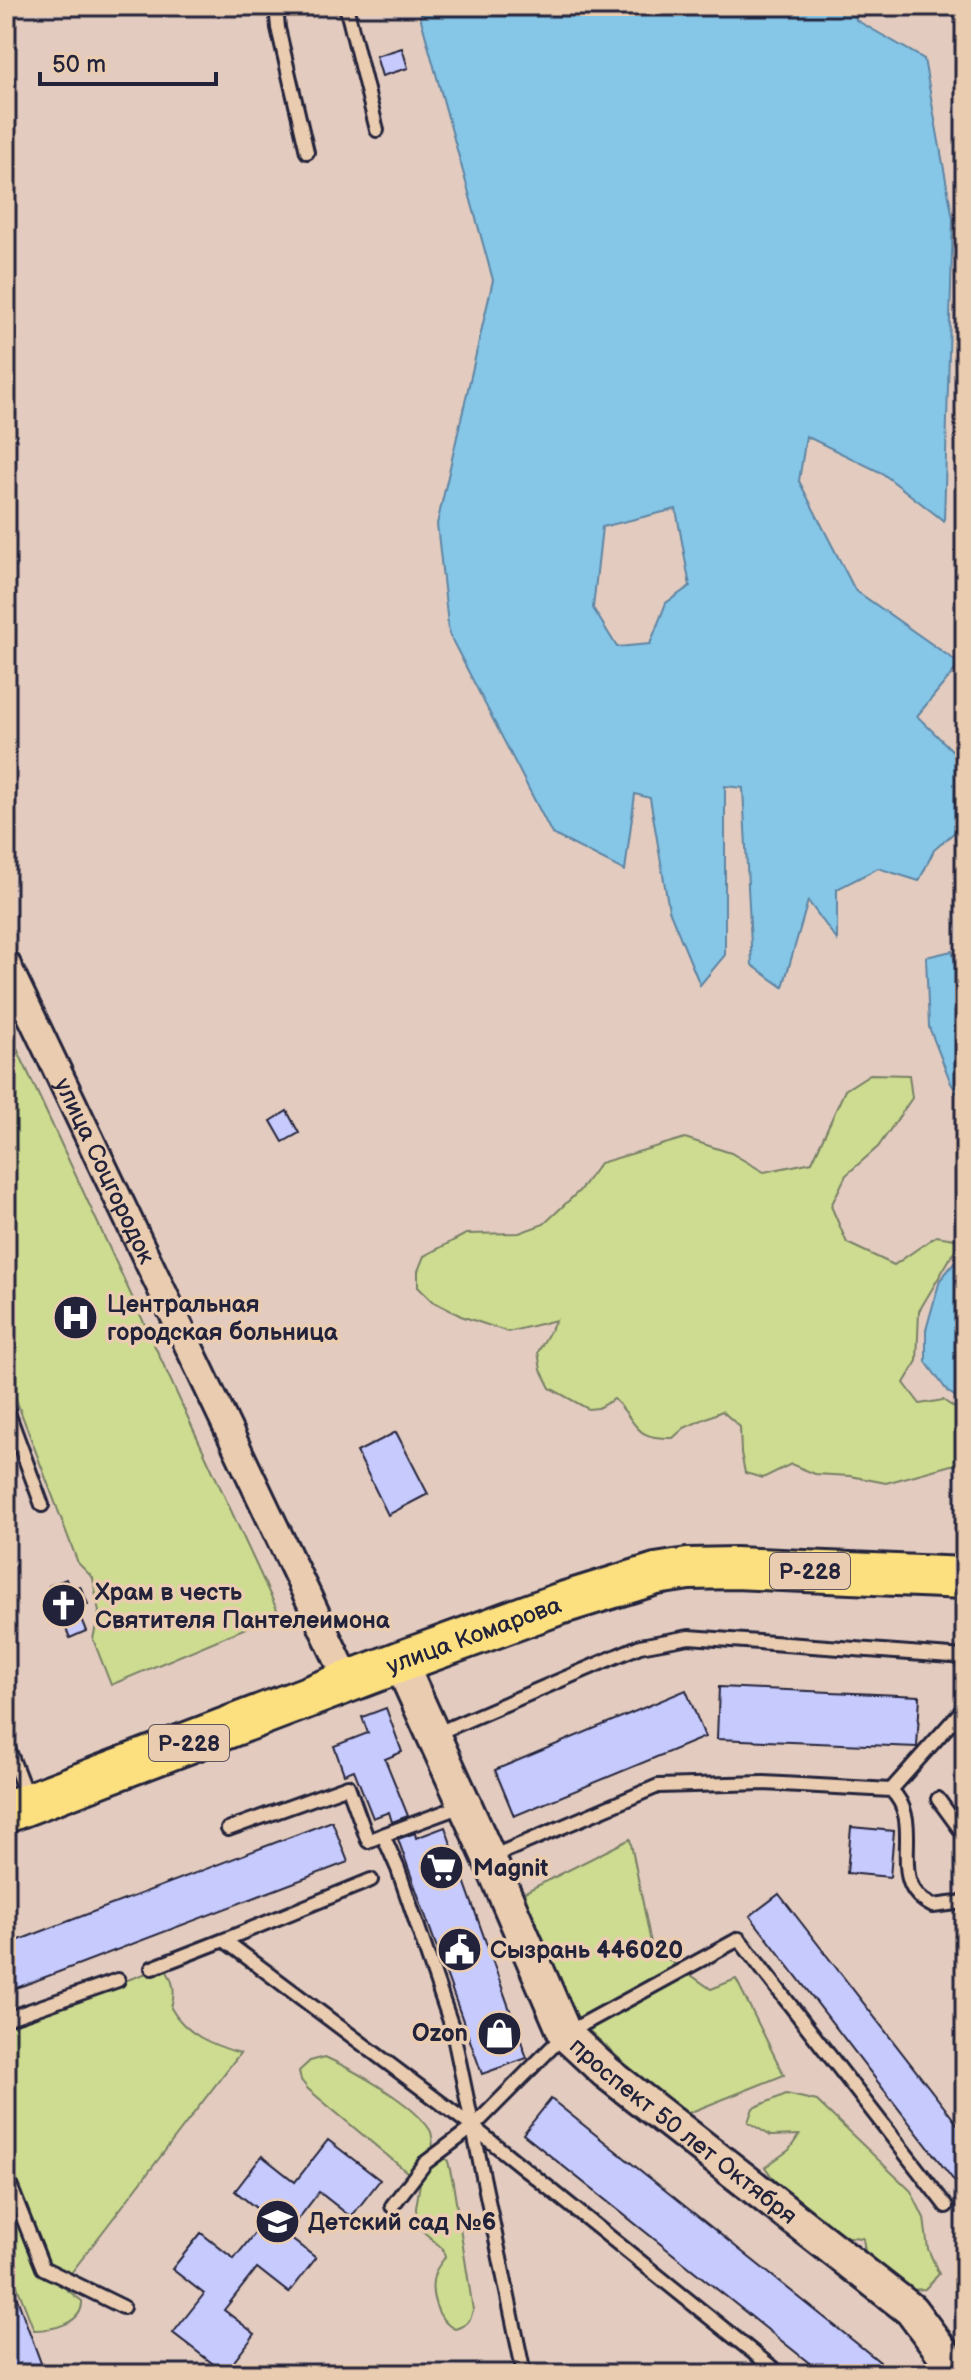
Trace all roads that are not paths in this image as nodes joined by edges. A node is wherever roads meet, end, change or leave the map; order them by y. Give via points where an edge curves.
1 (276, 6) edge
2 (346, 6) edge
3 (377, 130) dead end
4 (307, 152) dead end
5 (6, 963) edge
6 (6, 1407) edge
7 (42, 1505) dead end
8 (965, 1578) edge
9 (965, 1657) edge
10 (400, 1662) junction
11 (348, 1681) junction
12 (965, 1707) edge
13 (433, 1735) junction
14 (6, 1743) edge
15 (891, 1790) junction
16 (938, 1799) dead end
17 (464, 1805) junction
18 (18, 1808) edge
19 (228, 1829) dead end
20 (383, 1835) junction
21 (965, 1836) edge
22 (489, 1858) junction
23 (371, 1880) dead end
24 (965, 1902) edge
25 (224, 1940) junction
26 (152, 1968) dead end
27 (118, 1980) dead end
28 (6, 2019) edge
29 (565, 2034) junction
30 (473, 2127) junction
31 (6, 2175) edge
32 (392, 2206) dead end
33 (946, 2206) dead end
34 (123, 2307) dead end
35 (524, 2374) edge
36 (780, 2374) edge
37 (955, 2374) edge

1 - 4 lane
2 - 3 lane
5 - 11 street, улица Соцгородок
6 - 7 lane
8 - 10 main road, улица Комарова / Р-228 via 688,1569 621,1583
9 - 13 lane via 689,1637 664,1640
10 - 11 main road, улица Комарова / Р-228
10 - 13 street, проспект 50 лет Октября
11 - 18 main road, улица Комарова / Р-228
12 - 15 lane
13 - 17 street, проспект 50 лет Октября
14 - 18 lane
15 - 22 lane via 764,1783 658,1786
15 - 24 lane via 902,1800 906,1815 910,1886 933,1906
16 - 21 lane
17 - 20 lane
17 - 22 street, проспект 50 лет Октября
19 - 20 lane via 348,1786 368,1841
20 - 30 lane via 452,2027
22 - 29 street, проспект 50 лет Октября
23 - 25 lane
25 - 26 lane
25 - 30 lane
27 - 28 lane
29 - 30 lane
29 - 33 lane via 739,1939
29 - 37 street, проспект 50 лет Октября via 606,2072 911,2310
30 - 32 lane via 425,2163
30 - 35 lane
30 - 36 lane
31 - 34 lane via 43,2268

